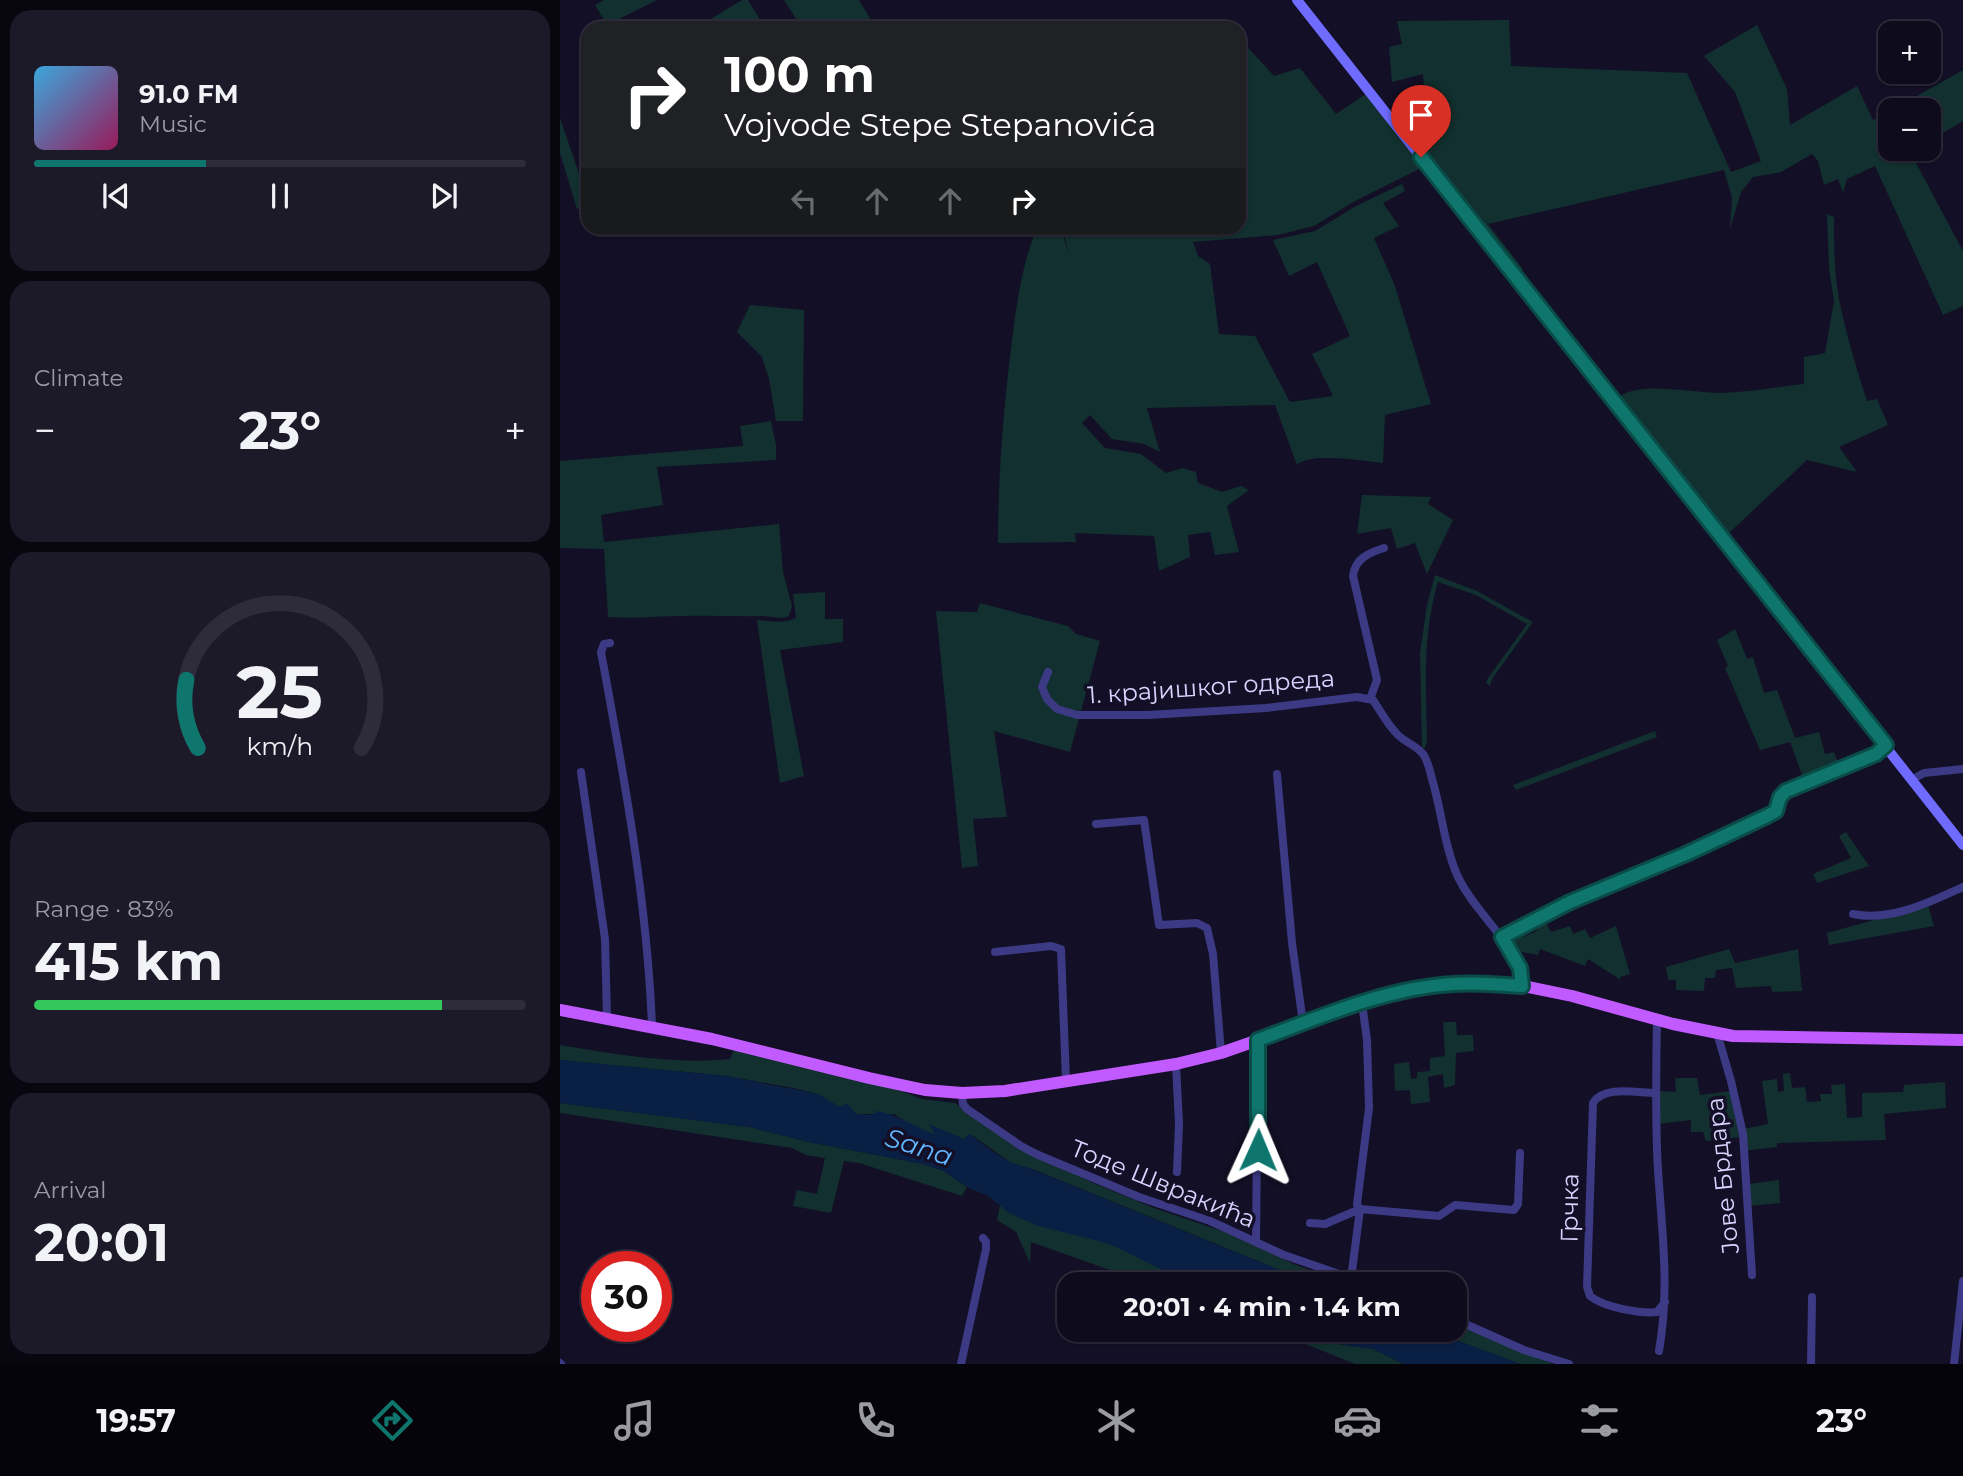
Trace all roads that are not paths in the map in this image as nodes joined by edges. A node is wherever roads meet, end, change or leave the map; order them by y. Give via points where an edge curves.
1 (1297, 0) edge
2 (1384, 548) dead end
3 (610, 643) dead end
4 (1048, 672) dead end
5 (1370, 699) junction
6 (1886, 745) junction
7 (1963, 769) edge
8 (581, 772) dead end
9 (1277, 774) dead end
10 (1913, 779) junction
11 (1096, 824) dead end
12 (1963, 845) edge
13 (1963, 887) edge
14 (1853, 914) dead end
15 (1502, 937) junction
16 (995, 952) dead end
17 (1522, 986) junction
18 (1362, 1003) junction
19 (560, 1010) edge
20 (607, 1018) junction
21 (1657, 1020) junction
22 (1303, 1023) junction
23 (652, 1026) junction
24 (1717, 1033) junction
25 (1258, 1040) junction
26 (1963, 1040) edge
27 (1221, 1053) junction
28 (1176, 1065) junction
29 (1066, 1082) junction
30 (962, 1093) junction
31 (1655, 1093) junction
32 (1520, 1153) dead end
33 (1177, 1172) dead end
34 (1360, 1209) junction
35 (1310, 1223) dead end
36 (983, 1238) dead end
37 (1256, 1242) junction
38 (1333, 1272) edge
39 (1352, 1272) edge
40 (1752, 1275) dead end
41 (1963, 1282) edge
42 (1812, 1297) dead end
43 (1665, 1302) junction
44 (1467, 1326) edge
45 (1659, 1351) dead end
46 (961, 1364) edge
47 (1569, 1364) edge
48 (1811, 1364) edge
49 (1954, 1364) edge

1 - 6 main road
2 - 5 street, 1. крајишког одреда via 1362,557 1353,570 1377,680
3 - 23 street via 604,644 601,652 648,945
4 - 5 street, 1. крајишког одреда via 1042,687 1047,699 1057,709 1077,715 1147,715 1266,708 1347,697
5 - 15 street, 1. крајишког одреда via 1391,728 1423,755 1458,876
6 - 10 main road
6 - 15 street via 1876,754 1786,791 1776,811 1767,816 1570,902
7 - 10 street via 1924,773
8 - 20 street via 605,939
9 - 22 street
10 - 12 main road
11 - 27 street via 1146,821 1159,925 1197,923 1208,928
13 - 14 street via 1908,909 1873,917
15 - 17 street, 1. крајишког одреда via 1520,968
16 - 29 street via 1061,949
17 - 18 main road via 1450,984
17 - 21 main road
18 - 22 main road
18 - 34 street via 1369,1108
19 - 20 main road
20 - 23 main road
21 - 24 main road
21 - 31 street
22 - 25 main road
23 - 30 main road via 925,1090
24 - 26 main road
24 - 40 street, Јове Брдара via 1742,1134
25 - 27 main road
25 - 37 street
27 - 28 main road
28 - 29 main road
28 - 33 street
29 - 30 main road
30 - 37 street, Тоде Швракића via 967,1109 1028,1150
31 - 43 street
31 - 43 street, Грчка via 1611,1092 1593,1103 1587,1287 1595,1301 1628,1309 1657,1312
32 - 34 street via 1514,1210 1455,1205 1439,1216
34 - 35 street via 1325,1224
34 - 39 street
36 - 46 street via 986,1249
37 - 38 street, Тоде Швракића
41 - 49 street
42 - 48 street
43 - 45 street
44 - 47 street

